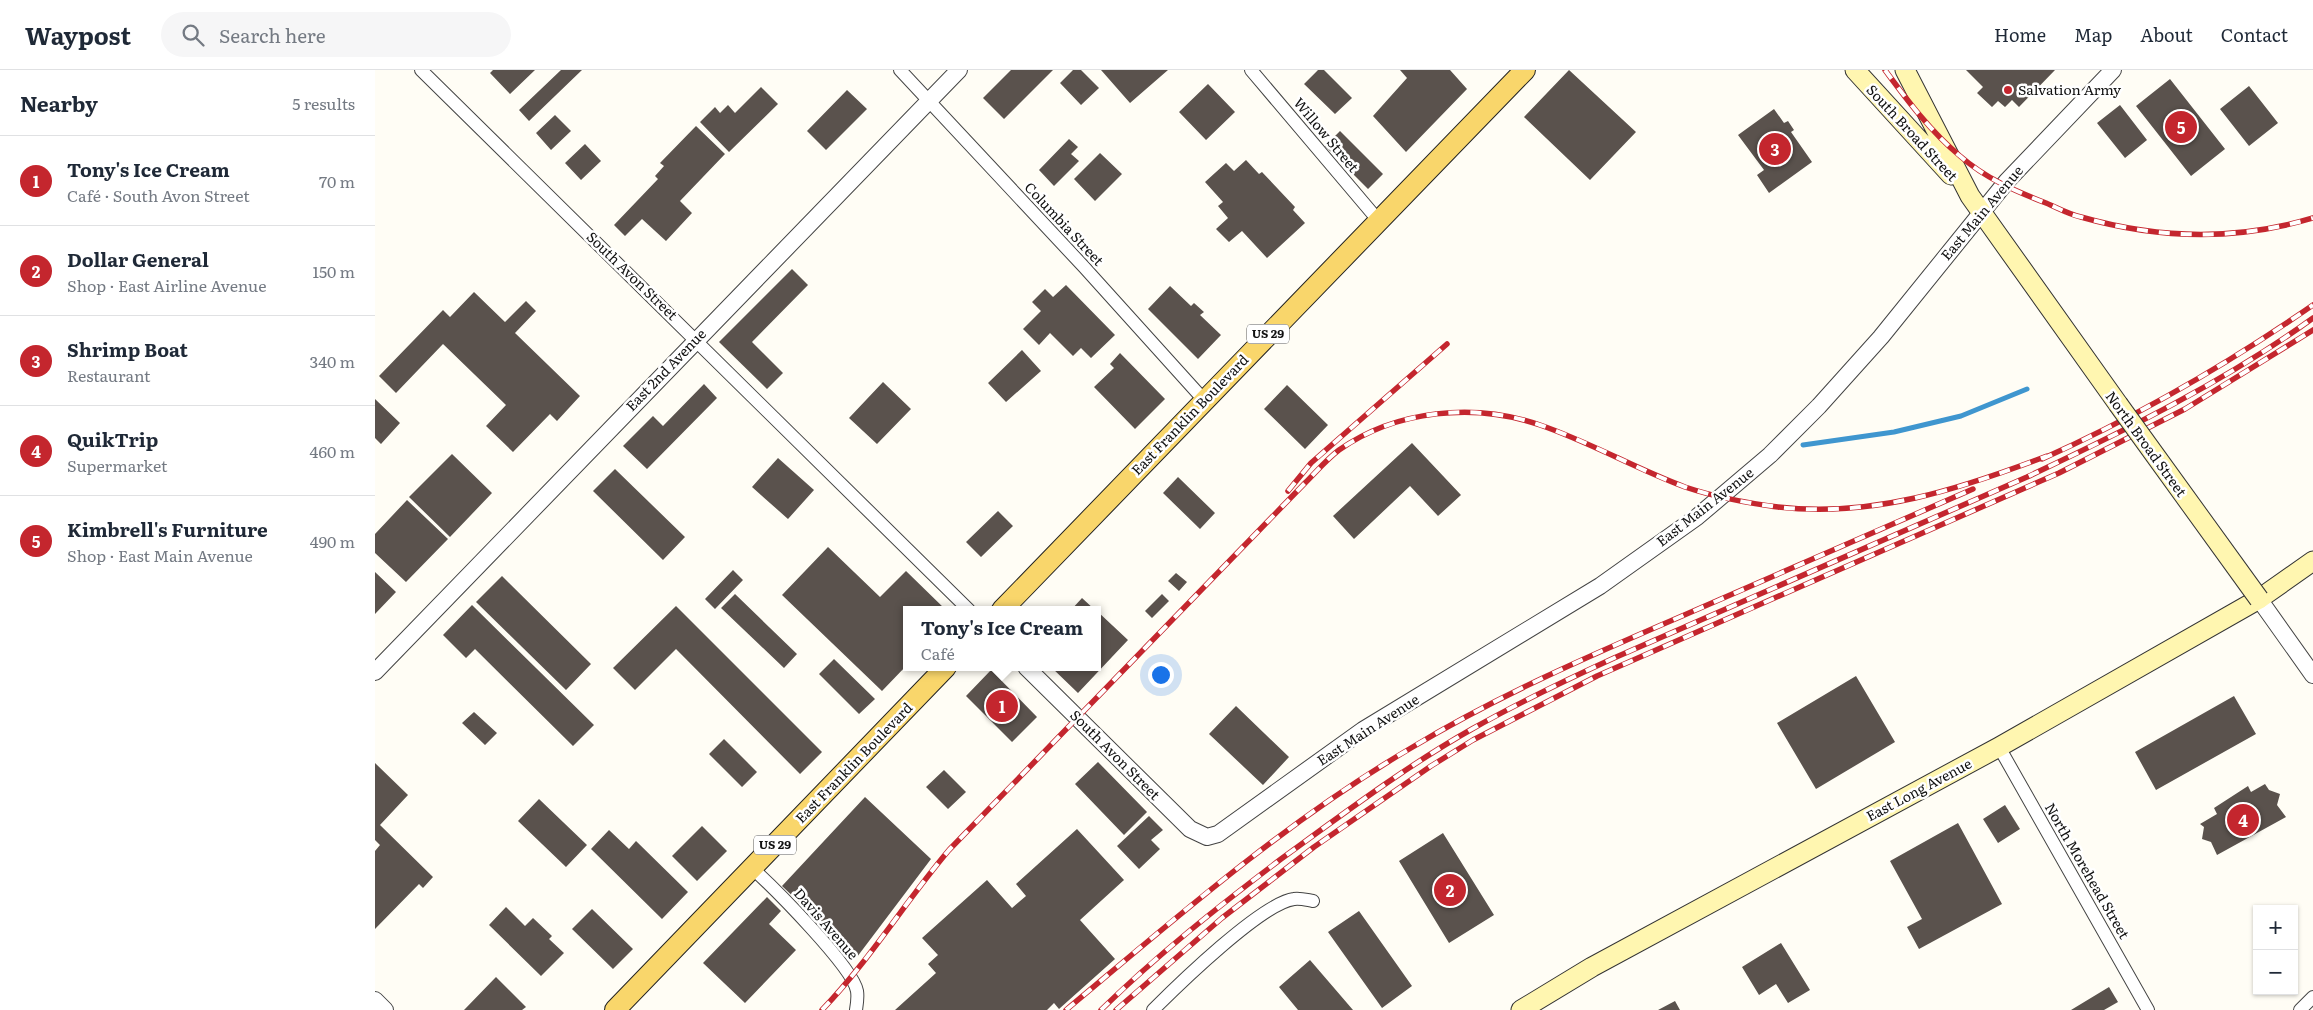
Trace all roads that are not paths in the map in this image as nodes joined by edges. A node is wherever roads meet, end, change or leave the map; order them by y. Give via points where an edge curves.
1 (421, 70) edge
2 (900, 70) edge
3 (959, 70) edge
4 (1251, 70) edge
5 (1525, 70) edge
6 (1855, 70) edge
7 (1905, 70) edge
8 (2113, 70) edge
9 (929, 101) junction
10 (1970, 196) junction
11 (1981, 211) junction
12 (1378, 220) junction
13 (696, 339) junction
14 (1204, 400) junction
15 (2313, 561) edge
16 (2259, 599) junction
17 (965, 606) edge
18 (1006, 606) edge
19 (942, 671) edge
20 (1030, 671) edge
21 (375, 672) edge
22 (2313, 675) edge
23 (1999, 746) junction
24 (1207, 837) joint
25 (752, 868) junction
26 (1313, 901) dead end
27 (375, 1000) edge
28 (385, 1010) edge
29 (615, 1010) edge
30 (856, 1010) edge
31 (1153, 1010) edge
32 (1521, 1010) edge
33 (2148, 1010) edge

1 - 13 street, South Avon Street
2 - 9 street, Columbia Street
3 - 9 street, East 2nd Avenue
4 - 12 street, Willow Street
5 - 12 main road, East Franklin Boulevard / US 29
6 - 10 main road, South Broad Street
7 - 10 main road, South Broad Street
8 - 11 street, East Main Avenue
9 - 13 street, East 2nd Avenue
9 - 14 street, Columbia Street
10 - 11 main road, South Broad Street
11 - 16 main road, North Broad Street, bridge via 2077,350
11 - 24 street, East Main Avenue via 1881,337 1819,406 1770,455 1697,517 1600,586 1363,730 1223,831
12 - 14 main road, East Franklin Boulevard / US 29
13 - 17 street, South Avon Street
13 - 21 street, East 2nd Avenue
14 - 18 main road, East Franklin Boulevard / US 29
15 - 16 main road, East Long Avenue
16 - 22 street, North Broad Street
16 - 23 main road, East Long Avenue
19 - 25 main road, East Franklin Boulevard / US 29
20 - 24 street, South Avon Street via 1190,829
23 - 32 main road, East Long Avenue via 1592,967
23 - 33 street, North Morehead Street
25 - 29 main road, East Franklin Boulevard / US 29
25 - 30 street, Davis Avenue via 778,892 840,962 857,990
26 - 31 street via 1294,899 1271,910 1186,977
27 - 28 street

